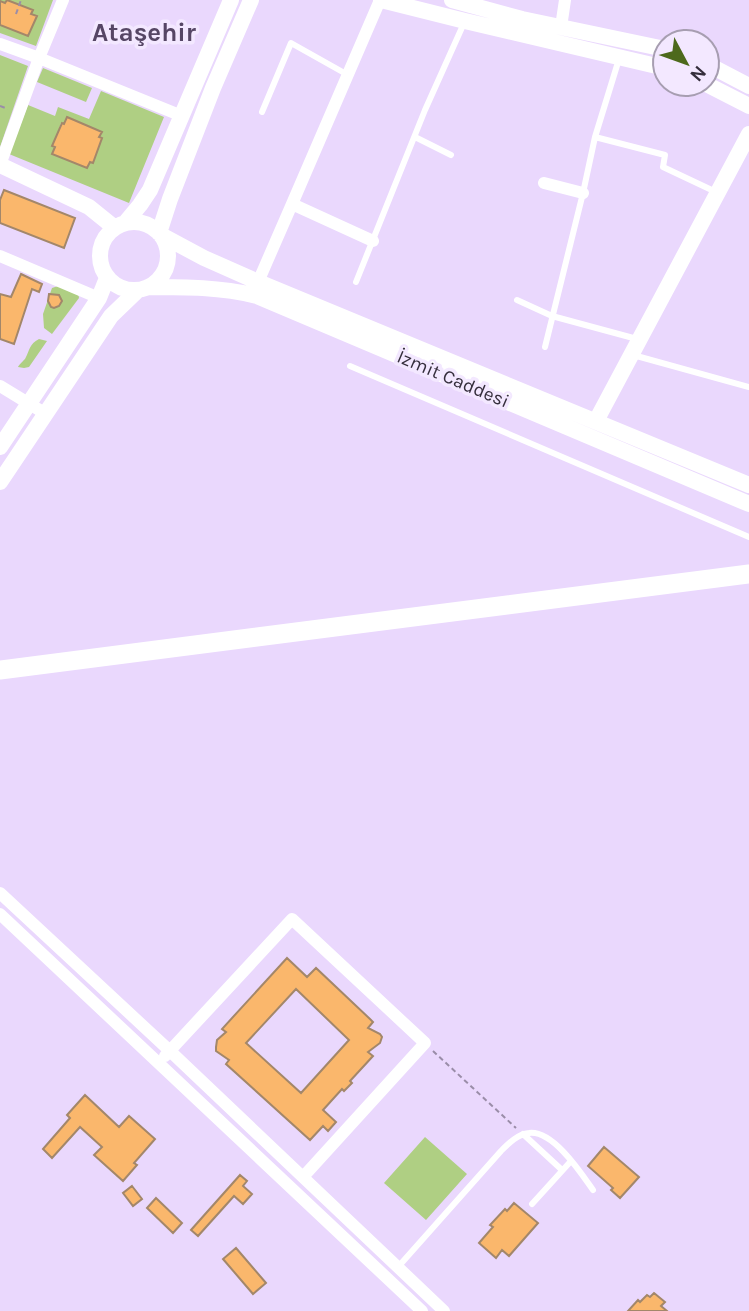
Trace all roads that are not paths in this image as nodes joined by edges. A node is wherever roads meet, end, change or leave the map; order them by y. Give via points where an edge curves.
1 (63, 0) edge
2 (231, 0) edge
3 (251, 0) edge
4 (381, 0) edge
5 (452, 0) edge
6 (565, 0) edge
7 (465, 21) junction
8 (561, 27) junction
9 (0, 44) edge
10 (651, 46) edge
11 (619, 57) junction
12 (40, 58) junction
13 (651, 65) edge
14 (721, 71) edge
15 (348, 75) junction
16 (749, 86) edge
17 (721, 92) edge
18 (749, 106) edge
19 (262, 112) dead end
20 (182, 116) junction
21 (749, 134) edge
22 (415, 136) junction
23 (595, 137) junction
24 (451, 155) dead end
25 (0, 165) edge
26 (544, 183) dead end
27 (583, 193) junction
28 (718, 193) junction
29 (292, 204) junction
30 (120, 225) junction
31 (161, 234) junction
32 (373, 241) junction
33 (0, 256) edge
34 (107, 278) junction
35 (258, 282) junction
36 (356, 282) dead end
37 (143, 289) junction
38 (99, 298) junction
39 (517, 300) dead end
40 (552, 316) junction
41 (545, 347) dead end
42 (635, 347) junction
43 (350, 366) dead end
44 (0, 386) edge
45 (749, 387) edge
46 (29, 403) junction
47 (46, 414) junction
48 (596, 421) junction
49 (0, 447) edge
50 (0, 482) edge
51 (749, 485) edge
52 (749, 504) edge
53 (749, 537) edge
54 (749, 573) edge
55 (0, 670) edge
56 (0, 893) edge
57 (0, 914) edge
58 (170, 1051) junction
59 (159, 1063) junction
60 (523, 1135) junction
61 (571, 1161) junction
62 (562, 1170) junction
63 (303, 1177) junction
64 (593, 1190) dead end
65 (532, 1204) dead end
66 (397, 1268) junction
67 (422, 1311) edge
68 (444, 1311) edge

1 - 12 street
2 - 20 street
3 - 31 street via 170,199
4 - 7 street
4 - 15 street
5 - 8 street
6 - 8 street
7 - 11 street
7 - 22 lane
8 - 10 street
9 - 12 street
11 - 13 street
11 - 23 lane
12 - 20 street
12 - 25 street
14 - 16 street
15 - 19 lane via 291,43
15 - 29 street
17 - 18 street
20 - 30 street via 150,190
21 - 28 street
22 - 24 lane
22 - 32 lane
23 - 27 lane
23 - 28 lane via 666,155 663,167
25 - 30 street
26 - 27 street
27 - 40 lane
28 - 42 street
29 - 32 street
29 - 35 street
30 - 31 street, İzmit Caddesi via 145,223
30 - 34 street via 102,245 100,257
31 - 35 street, İzmit Caddesi
31 - 37 street via 167,265 157,282
32 - 36 lane
33 - 38 street
34 - 37 street, İzmit Caddesi via 126,290
34 - 38 street
35 - 48 street, İzmit Caddesi
37 - 47 street via 111,316
37 - 52 street, İzmit Caddesi via 188,287 257,296
38 - 46 street
39 - 40 lane
40 - 41 lane
40 - 42 lane
42 - 45 lane
42 - 48 street
43 - 53 lane
44 - 46 street
46 - 47 street
46 - 49 street
47 - 50 street
48 - 51 street, İzmit Caddesi
54 - 55 main road
56 - 58 street
57 - 59 street
58 - 59 street
58 - 63 street
58 - 63 street via 292,919 425,1043
59 - 67 street
60 - 61 lane via 542,1135
60 - 62 lane
60 - 66 lane via 501,1151
61 - 62 lane
61 - 64 lane
62 - 65 lane
63 - 66 street
66 - 68 street

